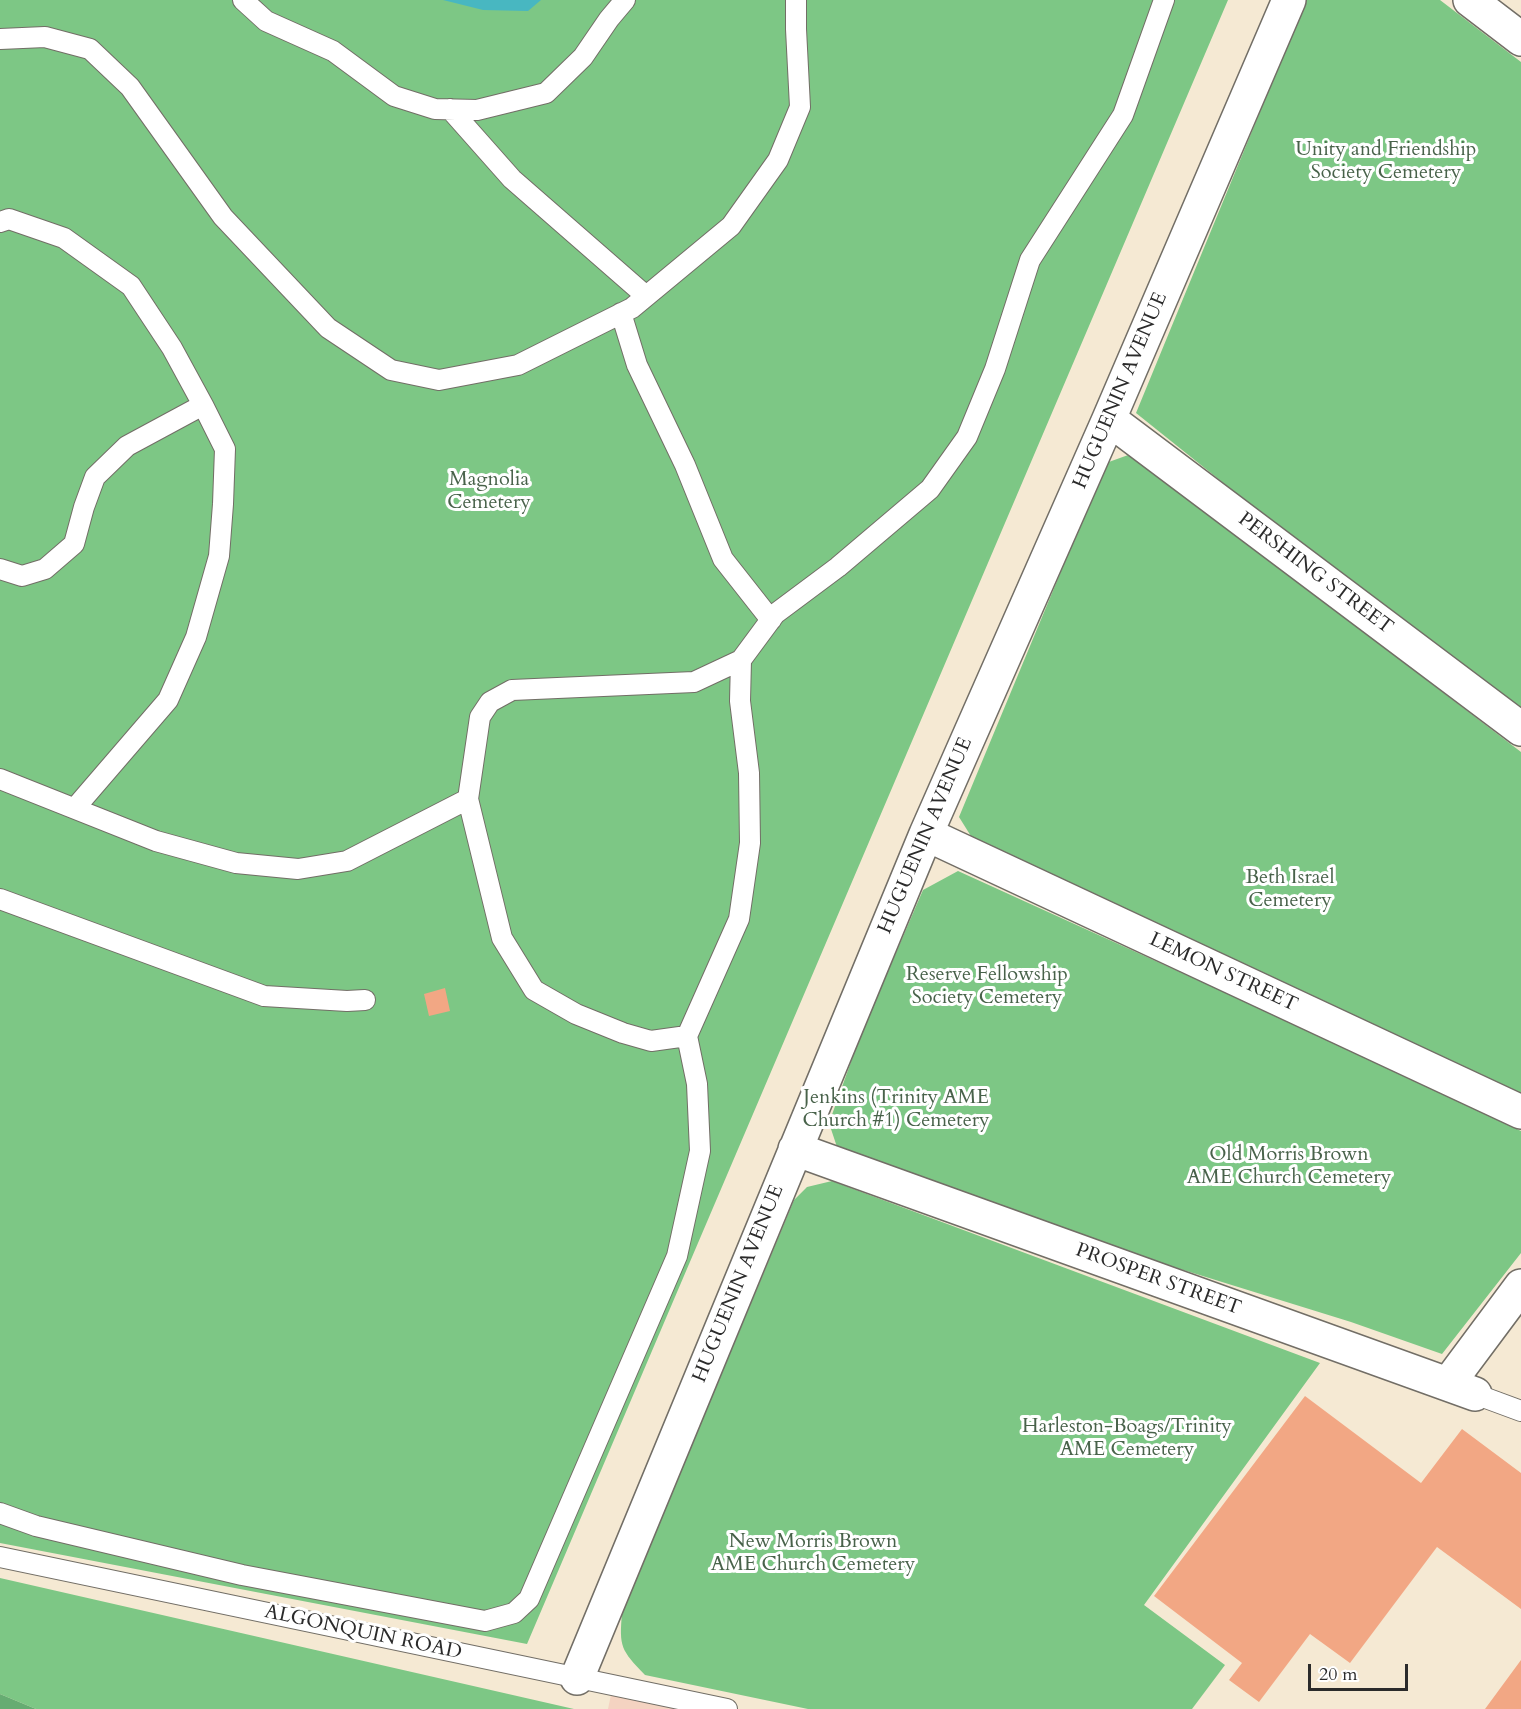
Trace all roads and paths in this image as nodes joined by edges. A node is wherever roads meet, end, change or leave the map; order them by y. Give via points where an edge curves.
1 (243, 0) edge
2 (624, 0) edge
3 (796, 0) edge
4 (1164, 0) edge
5 (1289, 0) edge
6 (1470, 0) edge
7 (0, 39) edge
8 (1521, 39) edge
9 (450, 109) junction
10 (0, 222) edge
11 (646, 296) junction
12 (621, 313) junction
13 (203, 405) junction
14 (1109, 419) junction
15 (0, 569) edge
16 (771, 620) junction
17 (741, 660) junction
18 (1521, 729) edge
19 (0, 779) edge
20 (468, 799) junction
21 (75, 808) junction
22 (926, 834) junction
23 (0, 899) edge
24 (365, 1000) dead end
25 (687, 1036) junction
26 (1521, 1112) edge
27 (795, 1149) junction
28 (1521, 1286) edge
29 (1462, 1389) junction
30 (1521, 1411) edge
31 (0, 1513) edge
32 (0, 1557) edge
33 (577, 1678) junction
34 (727, 1709) edge

1 - 9 lane via 266,21 333,51 394,96 435,109
2 - 9 lane via 583,57 546,93 477,110
3 - 11 lane via 800,107 778,160 731,226
4 - 16 lane via 1123,115 1030,260 995,369 967,437 930,489
5 - 14 street, HUGUENIN AVENUE
6 - 8 street
7 - 12 lane via 45,37 90,49 130,87 223,217 328,328 391,370 439,380 518,365
9 - 11 lane via 512,179
10 - 13 lane via 9,219 64,238 131,286
11 - 12 lane
12 - 16 lane via 637,364 685,465 723,559
13 - 15 lane via 127,446 95,477 74,544 45,568 22,576
13 - 21 lane via 225,449 224,504 219,556 196,637 168,700
14 - 18 street, PERSHING STREET
14 - 22 street, HUGUENIN AVENUE
16 - 17 lane
17 - 20 lane via 694,682 512,690 490,702 480,717
17 - 25 lane via 740,701 749,773 748,854 739,919
19 - 21 lane
20 - 21 lane via 347,861 298,869 236,863 156,841
20 - 25 lane via 502,938 534,990 576,1014 641,1039
22 - 26 street, LEMON STREET
22 - 27 street, HUGUENIN AVENUE
23 - 24 lane via 264,996
25 - 31 lane via 697,1084 700,1151 677,1256 529,1599 514,1613 485,1621 254,1577 36,1526
27 - 29 street, PROSPER STREET
27 - 33 street, HUGUENIN AVENUE
28 - 29 street
29 - 30 lane, PROSPER STREET
32 - 33 lane, ALGONQUIN ROAD
33 - 34 lane, ALGONQUIN ROAD

